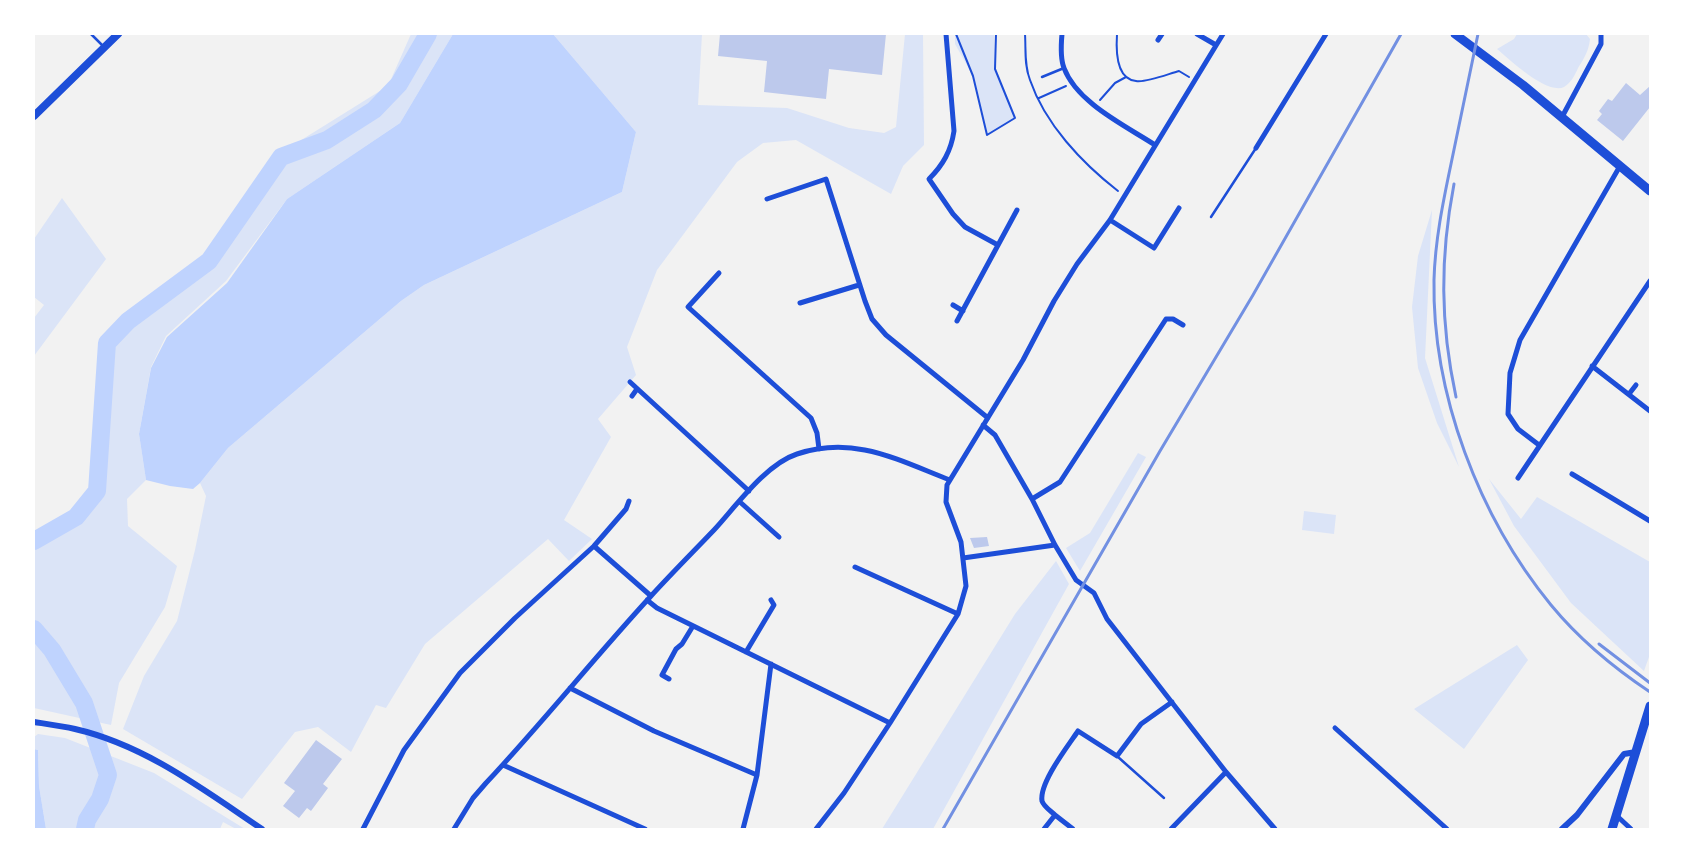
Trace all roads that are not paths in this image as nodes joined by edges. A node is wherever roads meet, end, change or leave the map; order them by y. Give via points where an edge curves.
1 (91, 34) edge
2 (118, 34) edge
3 (946, 34) edge
4 (1062, 34) edge
5 (1162, 34) edge
6 (1197, 34) edge
7 (1223, 34) edge
8 (1326, 34) edge
9 (1455, 34) edge
10 (1601, 34) edge
11 (1158, 40) dead end
12 (1216, 45) junction
13 (104, 47) junction
14 (1064, 68) junction
15 (1042, 77) dead end
16 (34, 116) edge
17 (1562, 117) junction
18 (1155, 145) junction
19 (1256, 148) joint
20 (1620, 166) junction
21 (1650, 191) edge
22 (767, 198) dead end
23 (1179, 208) dead end
24 (1017, 210) dead end
25 (1212, 217) dead end
26 (1110, 220) junction
27 (998, 245) junction
28 (719, 273) dead end
29 (1650, 281) edge
30 (859, 285) junction
31 (800, 303) dead end
32 (953, 305) dead end
33 (963, 311) junction
34 (957, 321) dead end
35 (1183, 325) dead end
36 (1592, 366) junction
37 (630, 382) dead end
38 (1636, 385) dead end
39 (637, 389) junction
40 (1628, 394) junction
41 (632, 396) dead end
42 (1650, 411) edge
43 (988, 418) junction
44 (983, 425) junction
45 (1539, 445) junction
46 (819, 449) junction
47 (1572, 474) dead end
48 (1518, 478) dead end
49 (950, 480) junction
50 (749, 491) junction
51 (1032, 499) junction
52 (629, 501) dead end
53 (740, 502) junction
54 (1650, 521) edge
55 (779, 537) dead end
56 (1055, 545) junction
57 (594, 546) junction
58 (963, 558) junction
59 (855, 567) dead end
60 (649, 598) junction
61 (771, 600) dead end
62 (958, 614) junction
63 (693, 626) junction
64 (746, 652) junction
65 (771, 664) junction
66 (669, 679) dead end
67 (570, 688) junction
68 (1172, 702) junction
69 (1650, 711) edge
70 (34, 722) edge
71 (890, 723) junction
72 (1335, 728) dead end
73 (1636, 752) junction
74 (1117, 756) junction
75 (503, 765) junction
76 (1226, 772) junction
77 (757, 775) junction
78 (1164, 798) dead end
79 (1056, 815) junction
80 (1617, 816) junction
81 (262, 829) edge
82 (362, 829) edge
83 (454, 829) edge
84 (645, 829) edge
85 (743, 829) edge
86 (816, 829) edge
87 (1044, 829) edge
88 (1072, 829) edge
89 (1172, 829) edge
90 (1274, 829) edge
91 (1447, 829) edge
92 (1562, 829) edge
93 (1612, 829) edge
94 (1631, 829) edge

1 - 13 lane
2 - 13 main road
3 - 27 street via 954,131 946,159 929,180 965,227
4 - 14 street
5 - 11 street
6 - 12 street
7 - 12 street
8 - 19 street
9 - 17 highway
10 - 17 street via 1597,52
12 - 18 street
13 - 16 main road
14 - 15 lane
14 - 18 street via 1082,95
17 - 20 highway
18 - 26 street
19 - 25 lane
20 - 21 highway
20 - 45 street via 1520,340 1510,373 1508,414 1518,429
22 - 30 street via 826,179
23 - 26 street via 1154,248
24 - 27 street
26 - 43 street via 1054,300
27 - 33 street
28 - 46 street via 688,307 811,418
29 - 36 street
30 - 31 street
30 - 43 street via 872,319 886,335
32 - 33 street
33 - 34 street
35 - 51 street via 1166,319 1060,482
36 - 40 street
36 - 45 street
37 - 39 street
38 - 40 street
39 - 41 street
39 - 50 street
40 - 42 street
43 - 44 street
44 - 49 street
44 - 51 street via 995,435
45 - 48 street
46 - 49 street via 849,447 876,452
46 - 50 street via 796,454 782,462
47 - 54 street
49 - 58 street via 946,502 961,542
50 - 53 street
51 - 56 street
52 - 57 street via 626,509
53 - 55 street
53 - 60 street
56 - 58 street
56 - 68 street via 1076,580 1094,593 1107,619
57 - 60 street
57 - 82 street via 460,672 404,750
58 - 62 street via 966,586
59 - 62 street
60 - 63 street via 657,608
60 - 67 street
61 - 64 street via 774,605
62 - 71 street
63 - 64 street
63 - 66 street via 662,675
64 - 65 street
65 - 71 street
65 - 77 street
67 - 75 street
67 - 77 street via 654,731
68 - 74 street via 1141,724
68 - 76 street
69 - 73 highway
70 - 81 street via 76,729 157,760
71 - 86 street
72 - 91 street
73 - 80 highway
73 - 92 street via 1624,754 1578,815
74 - 78 lane
74 - 79 street via 1078,731 1049,776 1042,800
75 - 83 street via 473,798
75 - 84 street
76 - 89 street
76 - 90 street
77 - 85 street
79 - 87 street
79 - 88 street
80 - 93 highway
80 - 94 street

